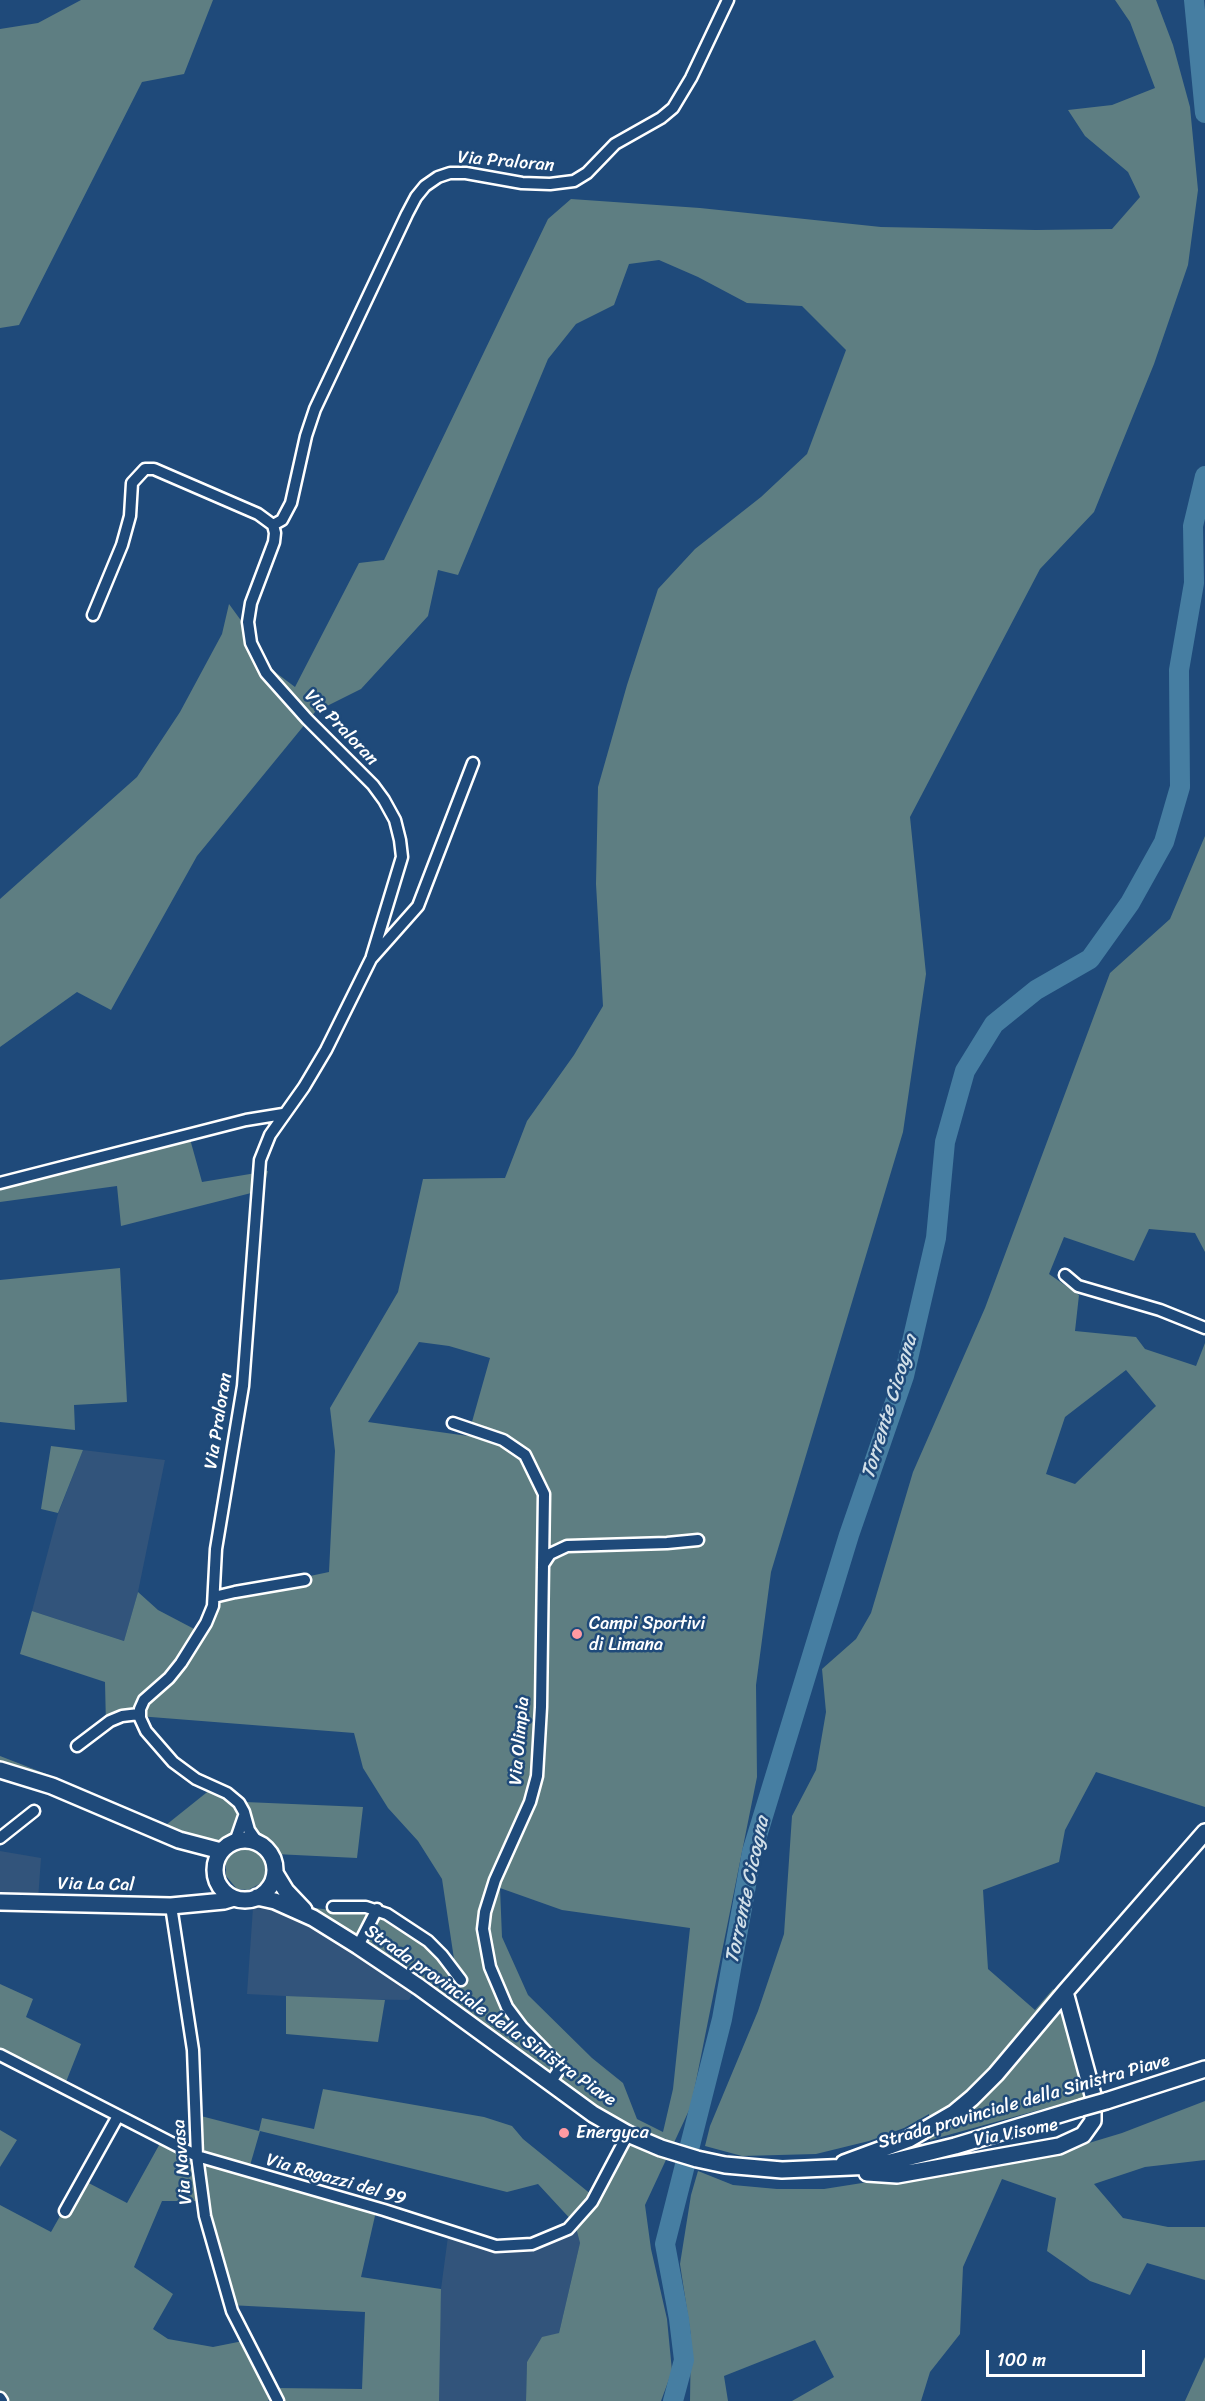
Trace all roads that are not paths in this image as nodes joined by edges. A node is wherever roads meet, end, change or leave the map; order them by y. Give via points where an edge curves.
1 (728, 0) edge
2 (273, 525) junction
3 (93, 615) dead end
4 (473, 763) dead end
5 (371, 959) junction
6 (284, 1114) junction
7 (0, 1183) edge
8 (1065, 1275) dead end
9 (1205, 1328) edge
10 (453, 1423) dead end
11 (698, 1540) dead end
12 (544, 1563) junction
13 (304, 1580) dead end
14 (214, 1597) junction
15 (140, 1714) junction
16 (77, 1746) dead end
17 (0, 1770) edge
18 (34, 1811) dead end
19 (244, 1812) junction
20 (1205, 1832) edge
21 (0, 1838) edge
22 (179, 1840) junction
23 (235, 1842) junction
24 (258, 1843) junction
25 (221, 1851) junction
26 (274, 1873) junction
27 (216, 1876) junction
28 (257, 1897) junction
29 (234, 1898) junction
30 (0, 1902) edge
31 (191, 1903) junction
32 (171, 1906) junction
33 (333, 1907) dead end
34 (376, 1909) junction
35 (313, 1918) junction
36 (358, 1946) junction
37 (461, 1980) dead end
38 (1065, 1992) junction
39 (0, 2055) edge
40 (1205, 2069) edge
41 (550, 2083) junction
42 (118, 2116) junction
43 (628, 2134) junction
44 (197, 2156) junction
45 (824, 2169) junction
46 (64, 2211) dead end
47 (278, 2401) edge

1 - 2 street, Via Praloran via 692,78 672,108 615,144 574,182 522,183 450,173 425,186 407,214 315,409 291,502 282,520
2 - 3 street via 258,514 154,469 145,469 132,483 130,516 122,544
2 - 5 street, Via Praloran via 274,542 250,603 250,643 266,673 379,793 395,820 400,840 402,857
4 - 5 street, Via Praloran via 418,906
5 - 6 street, Via Praloran via 326,1050
6 - 7 street via 246,1120
6 - 14 street, Via Praloran via 270,1134 260,1160 243,1386 216,1549
8 - 9 street via 1078,1286
10 - 12 street via 503,1440 525,1455 544,1494
11 - 12 street via 567,1546 550,1554
12 - 41 street, Via Olimpia via 537,1776 530,1802 495,1880 483,1929 490,1967 507,2007 558,2064
13 - 14 street
14 - 15 street, Via Praloran via 206,1623 187,1654 169,1678 144,1700
15 - 16 street via 116,1718
15 - 19 street via 149,1736 173,1762 196,1779 231,1796
17 - 22 main road via 52,1786
18 - 21 street
19 - 23 street
19 - 24 street
20 - 38 main road, Via Visome
22 - 25 main road
22 - 27 main road via 200,1855
23 - 24 main road
23 - 25 main road
24 - 26 main road via 271,1856
25 - 27 main road via 216,1860
26 - 28 main road via 266,1892
26 - 35 main road
27 - 29 main road via 221,1888
27 - 31 main road, Via La Cal via 212,1890
28 - 29 main road
28 - 35 main road
29 - 31 main road, Via La Cal
30 - 32 main road, Via La Cal
31 - 32 main road, Via La Cal
32 - 44 street, Via Navasa via 193,2050
33 - 34 street
34 - 36 street
34 - 37 street via 428,1941
35 - 36 main road, Strada provinciale della Sinistra Piave
36 - 41 main road, Strada provinciale della Sinistra Piave
38 - 45 main road, Via Visome via 996,2074 954,2113 909,2139
38 - 45 main road, Via Visome via 1092,2095 1093,2121 1083,2135 1059,2146 897,2175
39 - 42 street, Via Ragazzi del 99
40 - 45 main road, Strada provinciale della Sinistra Piave, bridge via 955,2146 874,2166
41 - 43 main road, Strada provinciale della Sinistra Piave
42 - 44 street, Via Ragazzi del 99
42 - 46 street
43 - 44 street, Via Ragazzi del 99 via 599,2190 576,2222 543,2241 520,2246 484,2243
43 - 45 main road, Strada provinciale della Sinistra Piave via 725,2165
44 - 47 street, Via Navasa via 205,2216 226,2292

